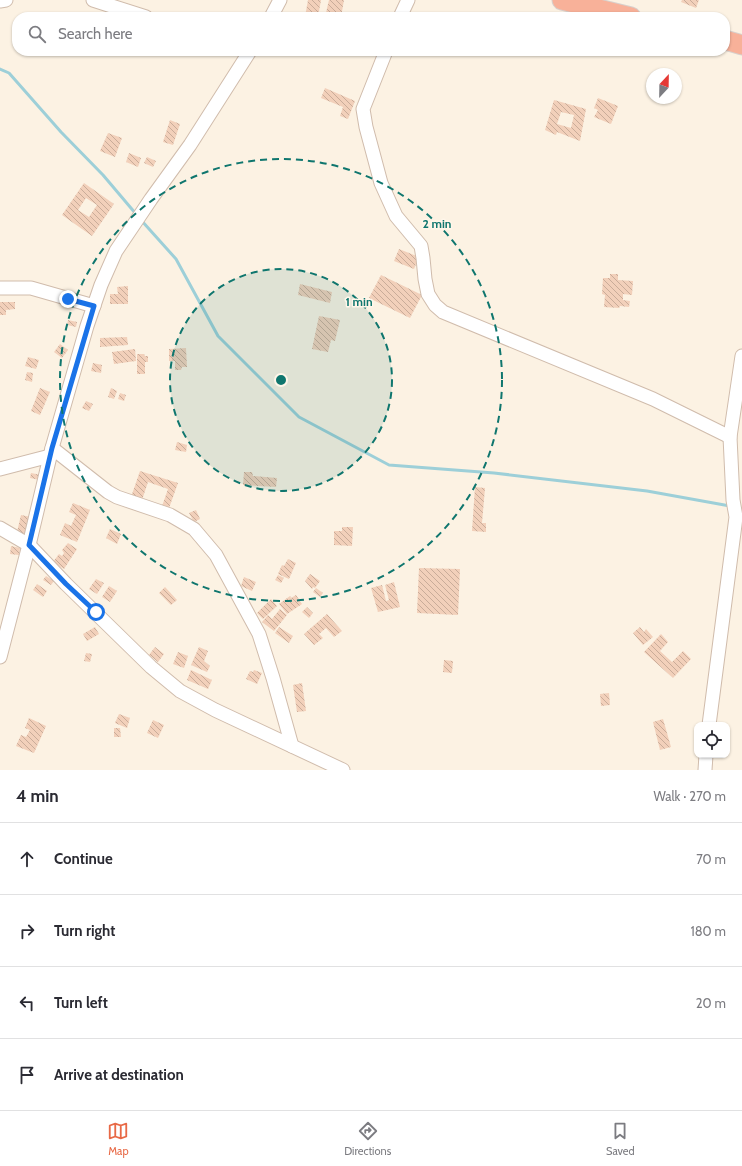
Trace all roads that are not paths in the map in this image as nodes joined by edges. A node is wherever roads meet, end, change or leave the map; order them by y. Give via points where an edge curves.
1 (6, 0) edge
2 (93, 0) edge
3 (280, 0) edge
4 (408, 0) edge
5 (562, 0) edge
6 (0, 1) edge
7 (130, 12) edge
8 (274, 12) edge
9 (402, 12) edge
10 (611, 12) edge
11 (730, 41) edge
12 (742, 45) edge
13 (247, 56) edge
14 (384, 56) edge
15 (0, 288) edge
16 (94, 306) junction
17 (742, 356) edge
18 (730, 437) junction
19 (51, 452) junction
20 (0, 469) edge
21 (0, 528) edge
22 (29, 545) junction
23 (0, 657) edge
24 (709, 722) edge
25 (292, 746) junction
26 (343, 770) edge

1 - 6 street
2 - 7 street
3 - 8 street
4 - 9 street
5 - 10 highway
11 - 12 highway
13 - 16 street via 190,145 116,251
14 - 18 street via 363,109 364,115 381,183 396,216 421,246 424,279 428,294 435,305 443,312 653,399
15 - 16 street via 31,288
16 - 19 street
17 - 18 street
18 - 24 street via 736,516
19 - 20 street
19 - 22 street
19 - 25 street via 113,495 170,515 194,529 216,555 259,634
21 - 22 street
22 - 23 street
22 - 25 street via 151,667 180,691
25 - 26 street

